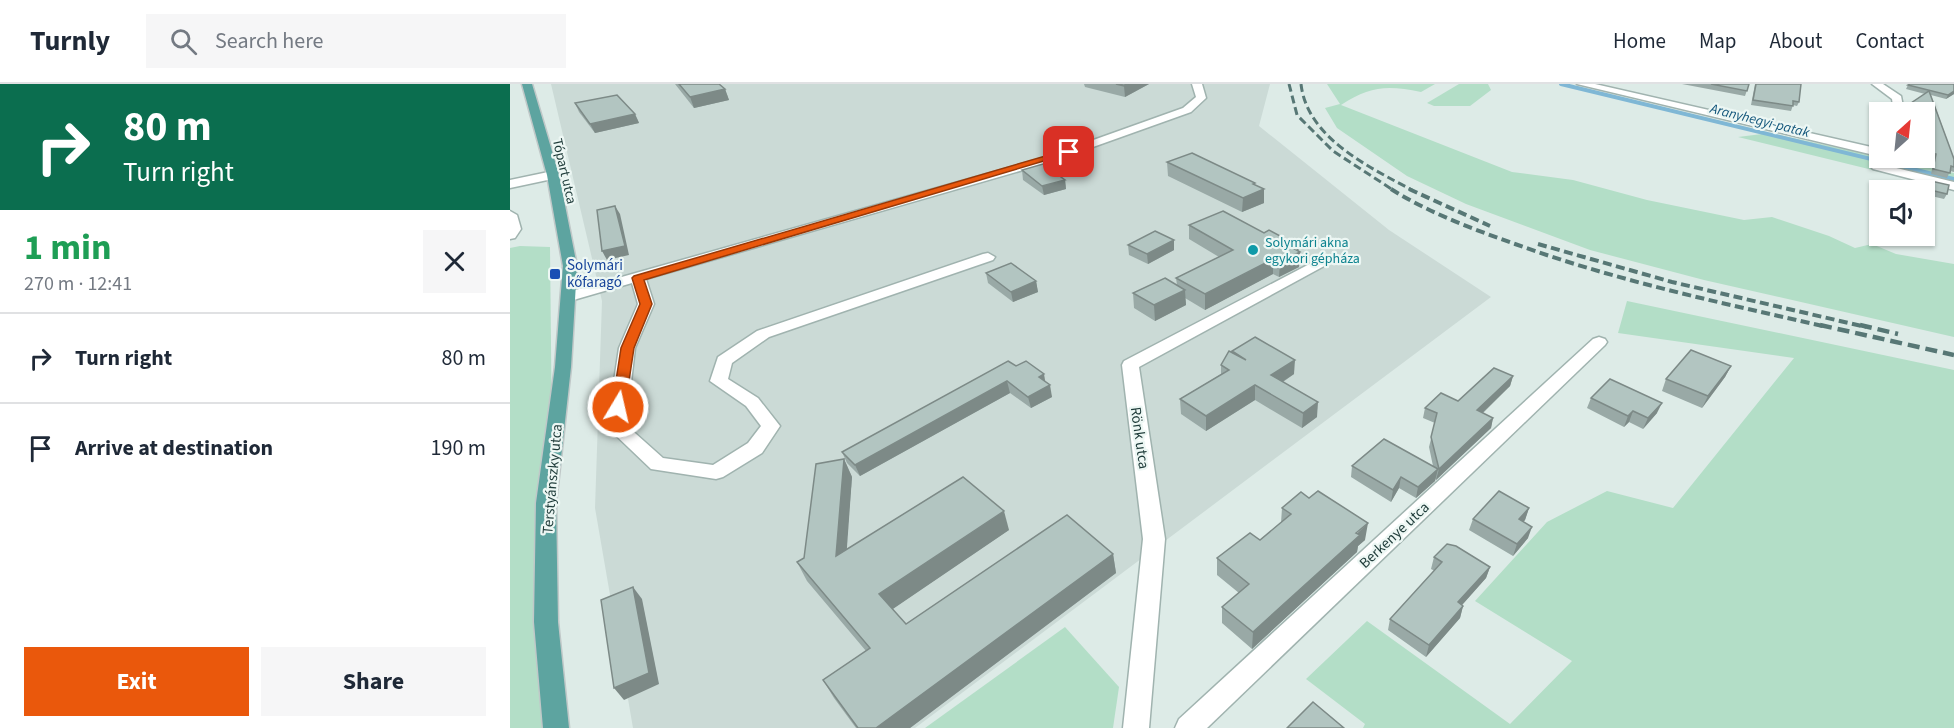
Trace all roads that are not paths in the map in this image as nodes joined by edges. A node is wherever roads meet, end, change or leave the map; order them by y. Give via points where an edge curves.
1 (527, 84) edge
2 (1197, 84) edge
3 (1582, 84) edge
4 (1877, 84) edge
5 (1898, 102) edge
6 (1869, 156) edge
7 (1905, 168) edge
8 (553, 175) junction
9 (510, 184) edge
10 (1954, 186) edge
11 (510, 215) edge
12 (510, 235) edge
13 (988, 257) dead end
14 (1321, 261) dead end
15 (570, 266) joint
16 (638, 278) junction
17 (570, 296) junction
18 (1599, 342) dead end
19 (556, 728) edge
20 (1136, 728) edge
21 (1188, 728) edge

1 - 8 main road, Tópart utca
2 - 16 street via 1201,98 1187,110 1047,160
3 - 6 street
4 - 5 street
7 - 10 street
8 - 9 street
8 - 15 main road, Tópart utca
11 - 12 street via 514,229
13 - 16 street via 763,334 724,361 719,381 752,402 771,426 755,448 716,472 658,464 616,427 627,348 646,304
14 - 20 street, Rönk utca via 1130,365 1154,538
15 - 17 main road, Terstyánszky utca
16 - 17 street
17 - 19 main road, Terstyánszky utca via 546,503 546,622
18 - 21 street, Berkenye utca

